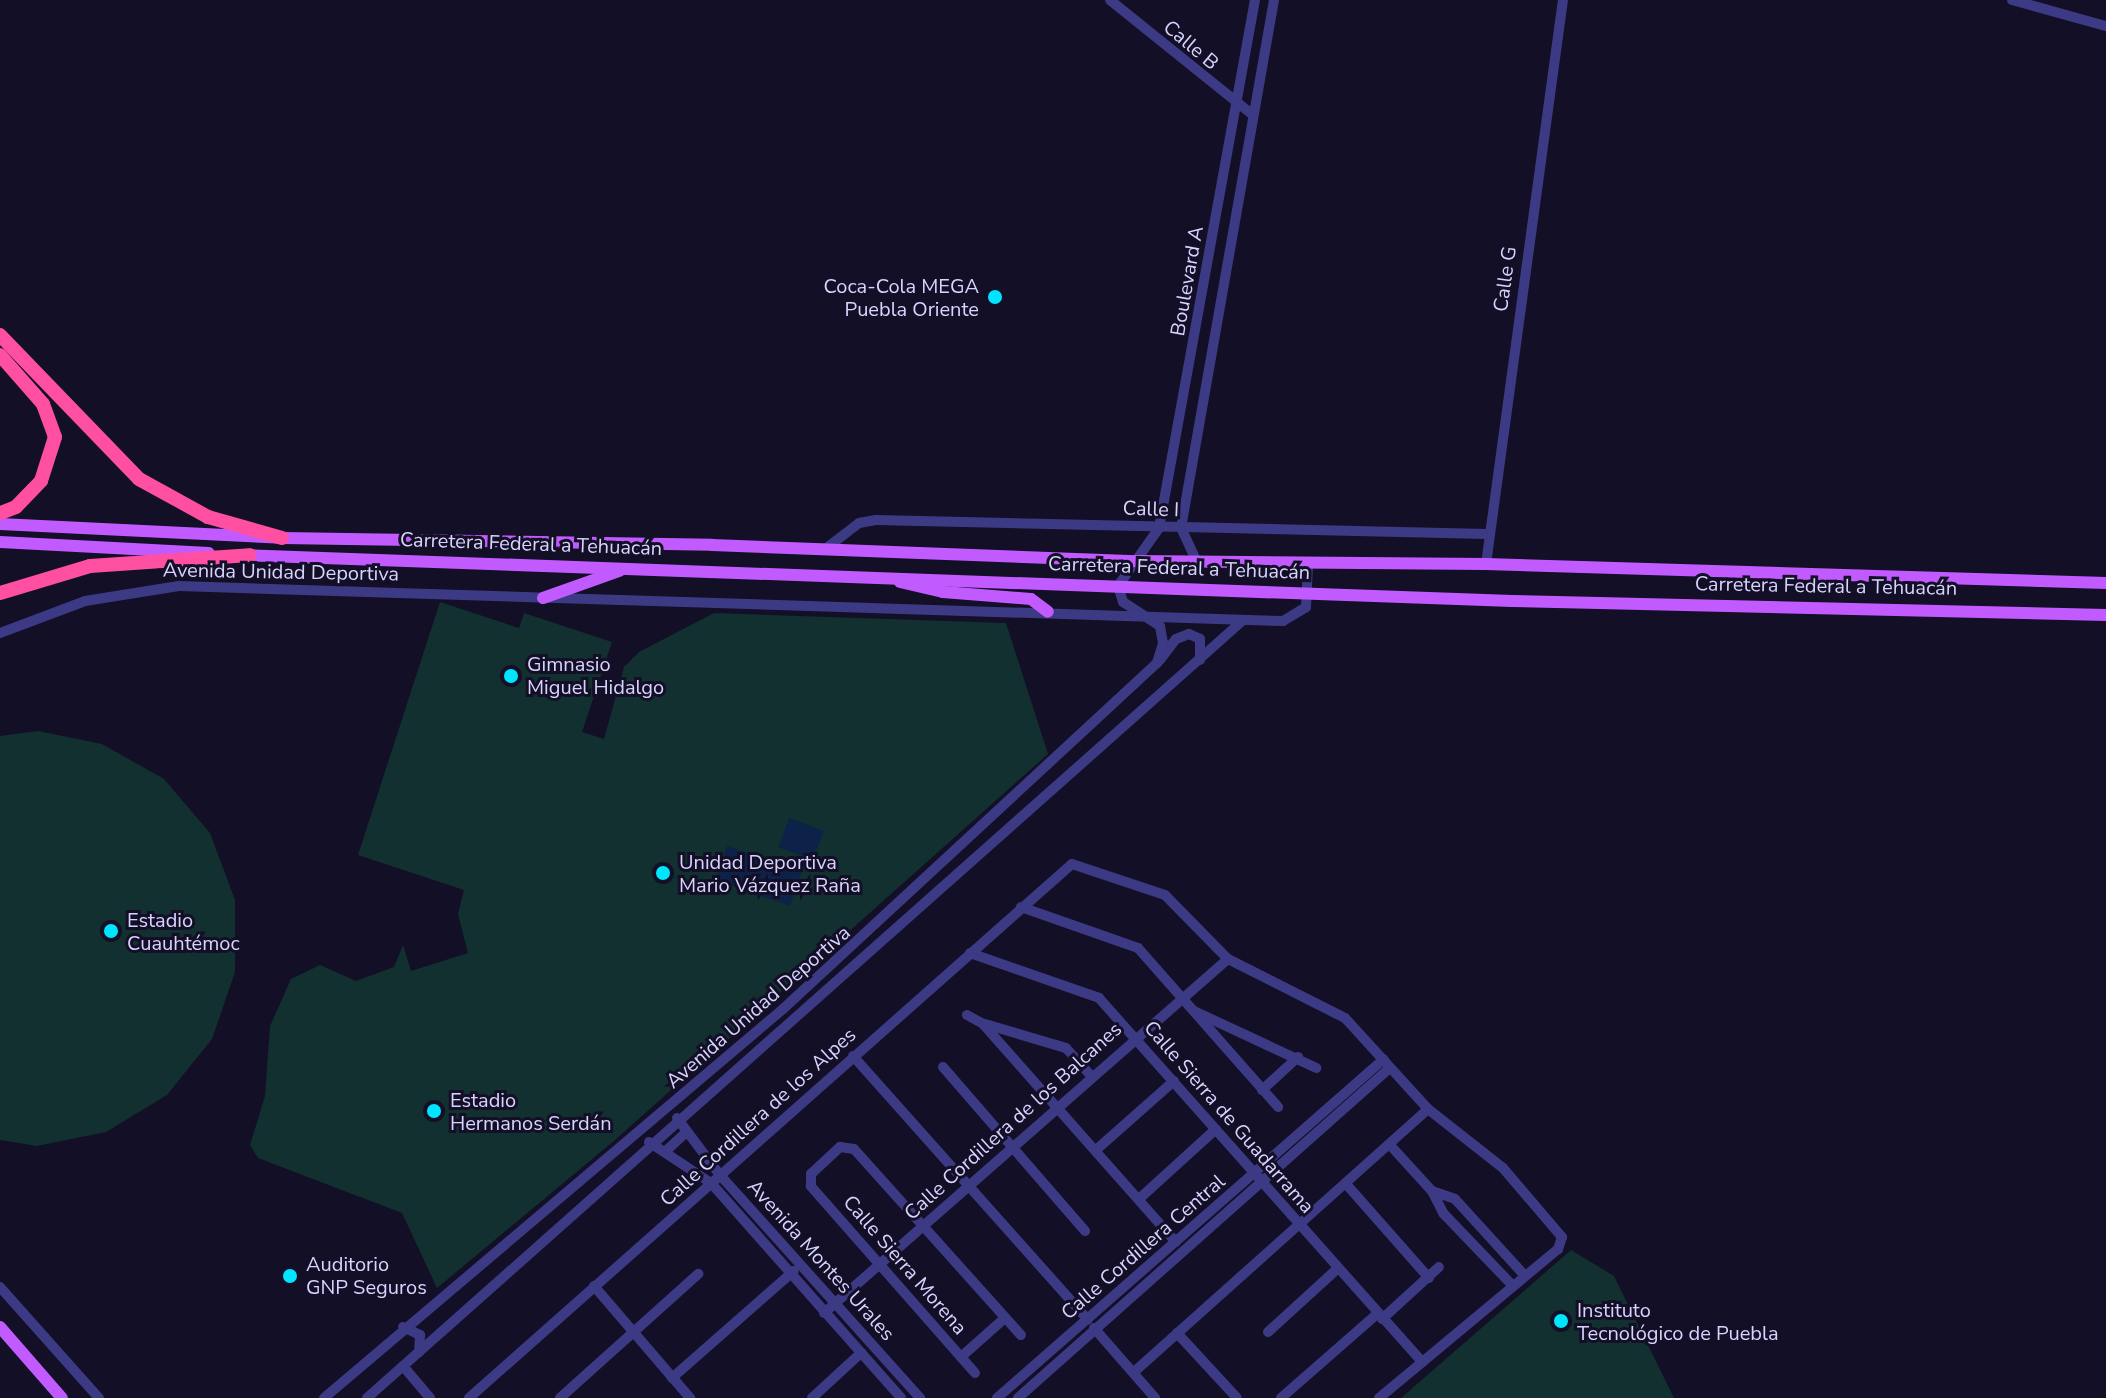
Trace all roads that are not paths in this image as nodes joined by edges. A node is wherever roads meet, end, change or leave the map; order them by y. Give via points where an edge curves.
1 (1110, 0) edge
2 (1255, 0) edge
3 (1274, 0) edge
4 (1563, 0) edge
5 (2012, 0) edge
6 (2106, 26) edge
7 (1235, 104) junction
8 (1252, 114) junction
9 (1197, 328) junction
10 (1214, 332) junction
11 (0, 335) edge
12 (0, 355) edge
13 (0, 513) edge
14 (0, 524) edge
15 (1159, 528) junction
16 (1181, 528) junction
17 (1487, 534) junction
18 (282, 538) junction
19 (0, 542) edge
20 (824, 550) junction
21 (250, 555) junction
22 (1136, 561) junction
23 (1197, 562) junction
24 (1308, 564) junction
25 (1486, 564) junction
26 (628, 567) junction
27 (873, 575) junction
28 (2106, 583) edge
29 (1118, 586) junction
30 (0, 593) edge
31 (1309, 593) junction
32 (543, 598) junction
33 (1048, 612) junction
34 (1145, 614) junction
35 (2106, 615) edge
36 (1241, 622) junction
37 (2, 632) edge
38 (1200, 660) junction
39 (1157, 663) junction
40 (938, 871) junction
41 (946, 882) junction
42 (912, 893) junction
43 (921, 905) junction
44 (1021, 907) junction
45 (883, 919) junction
46 (892, 930) junction
47 (970, 953) junction
48 (1228, 959) junction
49 (1180, 999) junction
50 (1188, 1009) junction
51 (967, 1015) dead end
52 (983, 1024) junction
53 (1135, 1037) junction
54 (853, 1056) junction
55 (1298, 1057) junction
56 (1387, 1064) junction
57 (943, 1067) dead end
58 (1316, 1068) dead end
59 (1090, 1075) junction
60 (1174, 1081) junction
61 (1262, 1090) junction
62 (673, 1105) junction
63 (1055, 1106) junction
64 (1278, 1107) dead end
65 (1428, 1109) junction
66 (678, 1121) junction
67 (1216, 1129) junction
68 (684, 1134) junction
69 (635, 1139) junction
70 (653, 1143) junction
71 (1390, 1145) junction
72 (1011, 1146) junction
73 (667, 1150) junction
74 (1096, 1150) junction
75 (720, 1175) junction
76 (1259, 1178) junction
77 (711, 1183) junction
78 (968, 1184) junction
79 (1347, 1185) junction
80 (1432, 1191) junction
81 (1139, 1199) junction
82 (925, 1225) junction
83 (1300, 1226) junction
84 (1085, 1231) dead end
85 (1176, 1242) junction
86 (880, 1264) junction
87 (800, 1265) junction
88 (1439, 1267) dead end
89 (1338, 1268) junction
90 (698, 1274) dead end
91 (790, 1274) junction
92 (1525, 1276) junction
93 (1429, 1278) junction
94 (594, 1286) junction
95 (1513, 1286) junction
96 (0, 1287) edge
97 (836, 1304) junction
98 (824, 1313) junction
99 (1380, 1316) junction
100 (1005, 1318) junction
101 (1091, 1324) junction
102 (0, 1327) edge
103 (403, 1327) junction
104 (1268, 1332) dead end
105 (634, 1333) junction
106 (1177, 1333) junction
107 (1021, 1335) dead end
108 (861, 1353) junction
109 (418, 1354) junction
110 (961, 1357) junction
111 (1422, 1362) junction
112 (403, 1366) junction
113 (1134, 1372) junction
114 (975, 1373) dead end
115 (672, 1378) junction
116 (62, 1398) edge
117 (99, 1398) edge
118 (324, 1398) edge
119 (367, 1398) edge
120 (430, 1398) edge
121 (469, 1398) edge
122 (560, 1398) edge
123 (690, 1398) edge
124 (812, 1398) edge
125 (901, 1398) edge
126 (920, 1398) edge
127 (997, 1398) edge
128 (1018, 1398) edge
129 (1155, 1398) edge
130 (1237, 1398) edge
131 (1281, 1398) edge
132 (1379, 1398) edge

1 - 7 street, Calle B
2 - 7 street, Boulevard A
3 - 8 street, Boulevard A
4 - 17 street, Calle G
5 - 6 street
7 - 8 street, Calle B
7 - 9 street, Boulevard A
8 - 10 street, Boulevard A
9 - 10 street
9 - 15 street, Boulevard A
10 - 16 street, Boulevard A
11 - 18 highway via 148,485 208,517
12 - 13 highway via 43,404 55,437 41,481 16,507
14 - 18 main road, Carretera Federal a Tehuacán
15 - 16 street, Calle I
15 - 20 street, Calle I via 876,520 859,523
15 - 22 street, Boulevard A
16 - 17 street, Calle I
16 - 23 street
17 - 25 street, Calle G
18 - 20 main road, Carretera Federal a Tehuacán
19 - 21 main road, Carretera Federal a Tehuacán
20 - 22 main road, Carretera Federal a Tehuacán
21 - 26 main road, Carretera Federal a Tehuacán
21 - 30 highway via 90,566
22 - 23 main road, Carretera Federal a Tehuacán
22 - 29 street
23 - 24 main road, Carretera Federal a Tehuacán
24 - 25 main road, Carretera Federal a Tehuacán
24 - 31 street
25 - 28 main road, Carretera Federal a Tehuacán
26 - 27 main road, Carretera Federal a Tehuacán
26 - 32 main road
27 - 29 main road, Carretera Federal a Tehuacán
27 - 33 main road via 943,592 1031,599
29 - 31 main road, Carretera Federal a Tehuacán
29 - 34 street via 1123,602
31 - 35 main road, Carretera Federal a Tehuacán
31 - 36 street, Avenida Unidad Deportiva via 1297,616
32 - 33 street, Avenida Unidad Deportiva
32 - 37 street, Avenida Unidad Deportiva via 179,586 85,601
33 - 34 street, Avenida Unidad Deportiva
34 - 36 street, Avenida Unidad Deportiva
34 - 39 street via 1160,626 1163,643
36 - 38 street, Avenida Unidad Deportiva
38 - 39 street, Avenida Unidad Deportiva via 1200,639 1189,634 1176,639
38 - 41 street, Avenida Unidad Deportiva
39 - 40 street, Avenida Unidad Deportiva
40 - 41 street
40 - 42 street, Avenida Unidad Deportiva
41 - 43 street, Avenida Unidad Deportiva
42 - 43 street
42 - 45 street, Avenida Unidad Deportiva
43 - 46 street, Avenida Unidad Deportiva
44 - 47 street, Calle Cordillera de los Alpes
44 - 48 street, Calle Cordillera de los Alpes via 1072,864 1165,895
44 - 49 street via 1138,948
45 - 46 street
45 - 62 street, Avenida Unidad Deportiva
46 - 66 street, Avenida Unidad Deportiva
47 - 53 street, Calle Sierra de Guadarrama via 1089,992
47 - 54 street, Calle Cordillera de los Alpes
48 - 49 street, Calle Cordillera de los Balcanes
48 - 56 street via 1345,1018
49 - 50 street
49 - 53 street, Calle Cordillera de los Balcanes
50 - 55 street
50 - 61 street
51 - 52 street
52 - 59 street via 1066,1048
52 - 63 street
53 - 59 street, Calle Cordillera de los Balcanes
53 - 60 street, Calle Sierra de Guadarrama
54 - 75 street, Calle Cordillera de los Alpes
54 - 78 street
55 - 58 street
55 - 61 street
56 - 65 street
56 - 76 street, Calle Cordillera Central
57 - 72 street
59 - 63 street, Calle Cordillera de los Balcanes
60 - 67 street, Calle Sierra de Guadarrama
60 - 74 street
61 - 64 street
62 - 66 street, Avenida Montes Urales
62 - 69 street, Avenida Unidad Deportiva
63 - 72 street, Calle Cordillera de los Balcanes
63 - 74 street
65 - 71 street
65 - 92 street via 1503,1168 1563,1241
66 - 68 street, Avenida Montes Urales
66 - 70 street, Avenida Unidad Deportiva
67 - 76 street, Calle Sierra de Guadarrama
67 - 81 street
68 - 73 street
68 - 75 street, Avenida Montes Urales
69 - 70 street, Avenida Montes Urales
69 - 103 street, Avenida Unidad Deportiva
70 - 73 street, Avenida Montes Urales
70 - 109 street, Avenida Unidad Deportiva
71 - 79 street
71 - 80 street
72 - 78 street, Calle Cordillera de los Balcanes
72 - 84 street
73 - 77 street, Avenida Montes Urales
74 - 81 street
75 - 77 street, Calle Cordillera de los Alpes
75 - 87 street, Avenida Montes Urales
76 - 83 street, Calle Sierra de Guadarrama
76 - 85 street, Calle Cordillera Central
76 - 101 street, Calle Cordillera Central
77 - 91 street, Avenida Montes Urales
77 - 94 street, Calle Cordillera de los Alpes
78 - 82 street, Calle Cordillera de los Balcanes
78 - 101 street
79 - 83 street
79 - 93 street
80 - 92 street via 1455,1199
80 - 95 street via 1443,1213
81 - 85 street
82 - 86 street, Calle Cordillera de los Balcanes
82 - 86 street, Calle Sierra Morena via 847,1144 808,1180
82 - 100 street
83 - 89 street, Calle Sierra de Guadarrama
83 - 106 street
85 - 101 street, Calle Cordillera Central
86 - 97 street, Calle Cordillera de los Balcanes
86 - 110 street, Calle Sierra Morena
87 - 91 street
87 - 97 street, Avenida Montes Urales
88 - 93 street
89 - 99 street, Calle Sierra de Guadarrama
89 - 104 street
90 - 105 street
91 - 98 street, Avenida Montes Urales
91 - 115 street
92 - 95 street
93 - 99 street
94 - 105 street
94 - 121 street, Calle Cordillera de los Alpes
95 - 111 street
96 - 117 street
97 - 98 street, Calle Cordillera de los Balcanes
97 - 126 street, Avenida Montes Urales
98 - 108 street, Avenida Montes Urales
99 - 111 street, Calle Sierra de Guadarrama
99 - 131 street
100 - 107 street
100 - 110 street
101 - 113 street
101 - 127 street, Calle Cordillera Central
101 - 128 street, Calle Cordillera Central
102 - 116 main road
103 - 109 street via 420,1335
103 - 118 street, Avenida Unidad Deportiva
105 - 115 street
105 - 122 street
106 - 113 street
106 - 130 street
108 - 124 street
108 - 125 street, Avenida Montes Urales
109 - 112 street, Avenida Unidad Deportiva
110 - 114 street, Calle Sierra Morena
111 - 132 street
112 - 119 street, Avenida Unidad Deportiva
112 - 120 street
113 - 129 street
115 - 123 street

